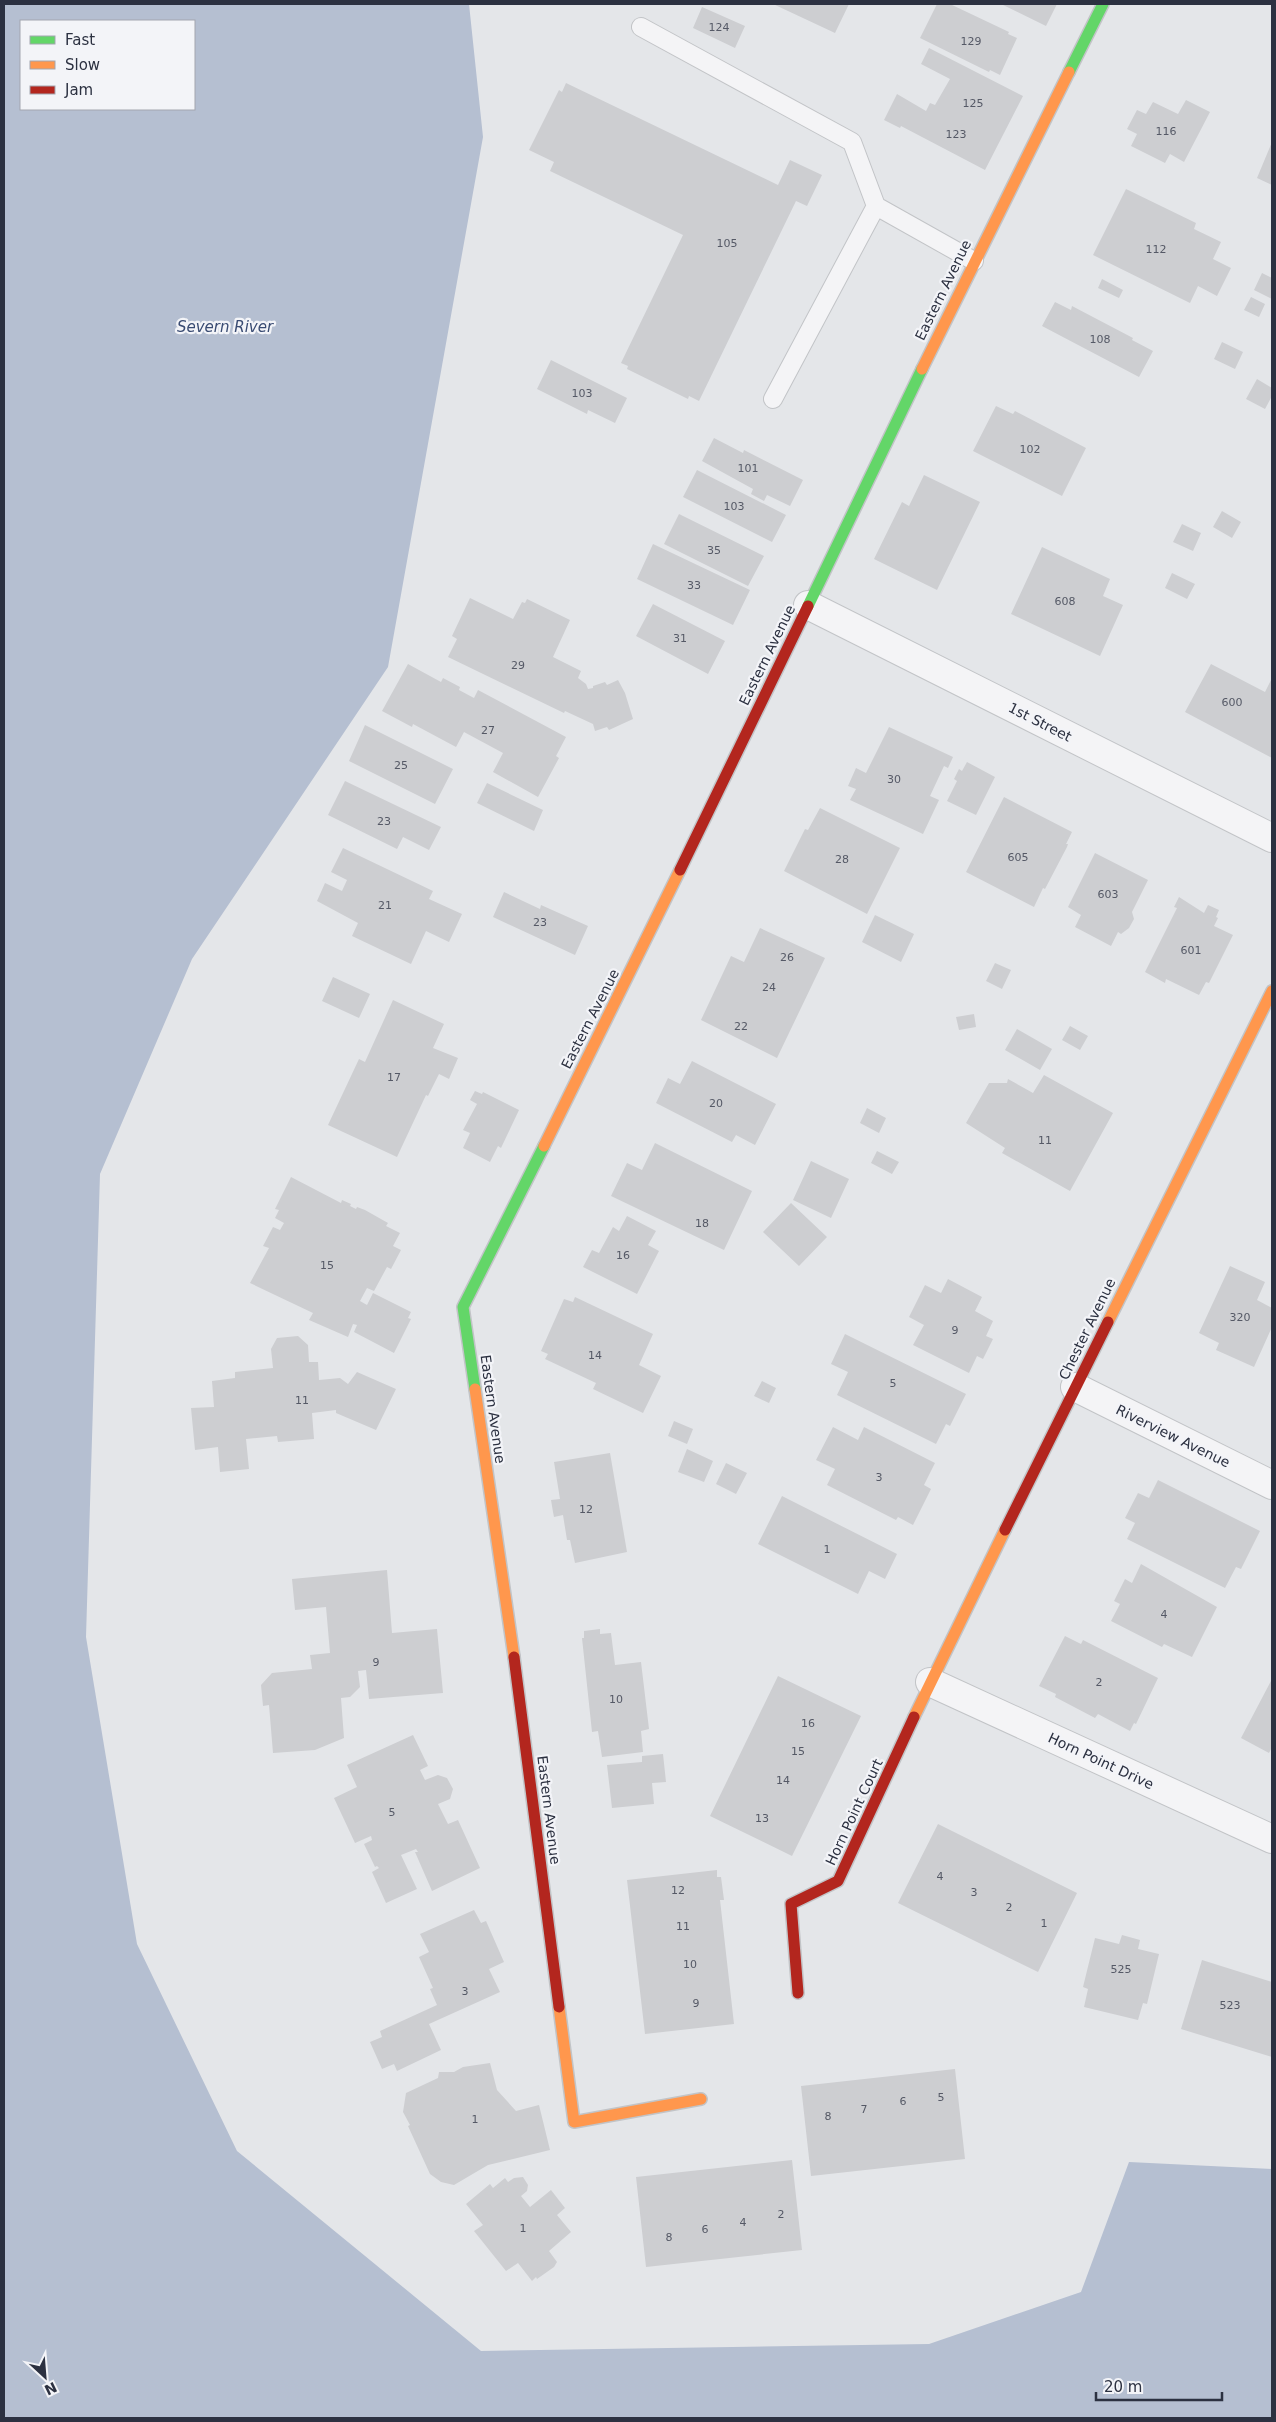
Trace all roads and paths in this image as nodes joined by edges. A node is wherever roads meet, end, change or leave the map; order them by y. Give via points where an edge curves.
1 (1102, 4) edge
2 (641, 27) dead end
3 (876, 206) junction
4 (974, 261) junction
5 (773, 399) dead end
6 (808, 605) junction
7 (1272, 838) edge
8 (1272, 991) edge
9 (1075, 1387) junction
10 (1272, 1485) edge
11 (930, 1682) junction
12 (1272, 1839) edge
13 (798, 1993) dead end
14 (701, 2099) dead end

1 - 4 street, Eastern Avenue
2 - 3 lane via 852,142
3 - 4 lane
3 - 5 lane
4 - 6 street, Eastern Avenue
6 - 7 street, 1st Street
6 - 14 street, Eastern Avenue via 641,952 463,1307 506,1598 574,2122
8 - 9 street, Chester Avenue
9 - 10 street, Riverview Avenue
9 - 11 street, Chester Avenue
11 - 12 street, Horn Point Drive
11 - 13 street, Horn Point Court via 838,1881 791,1904

